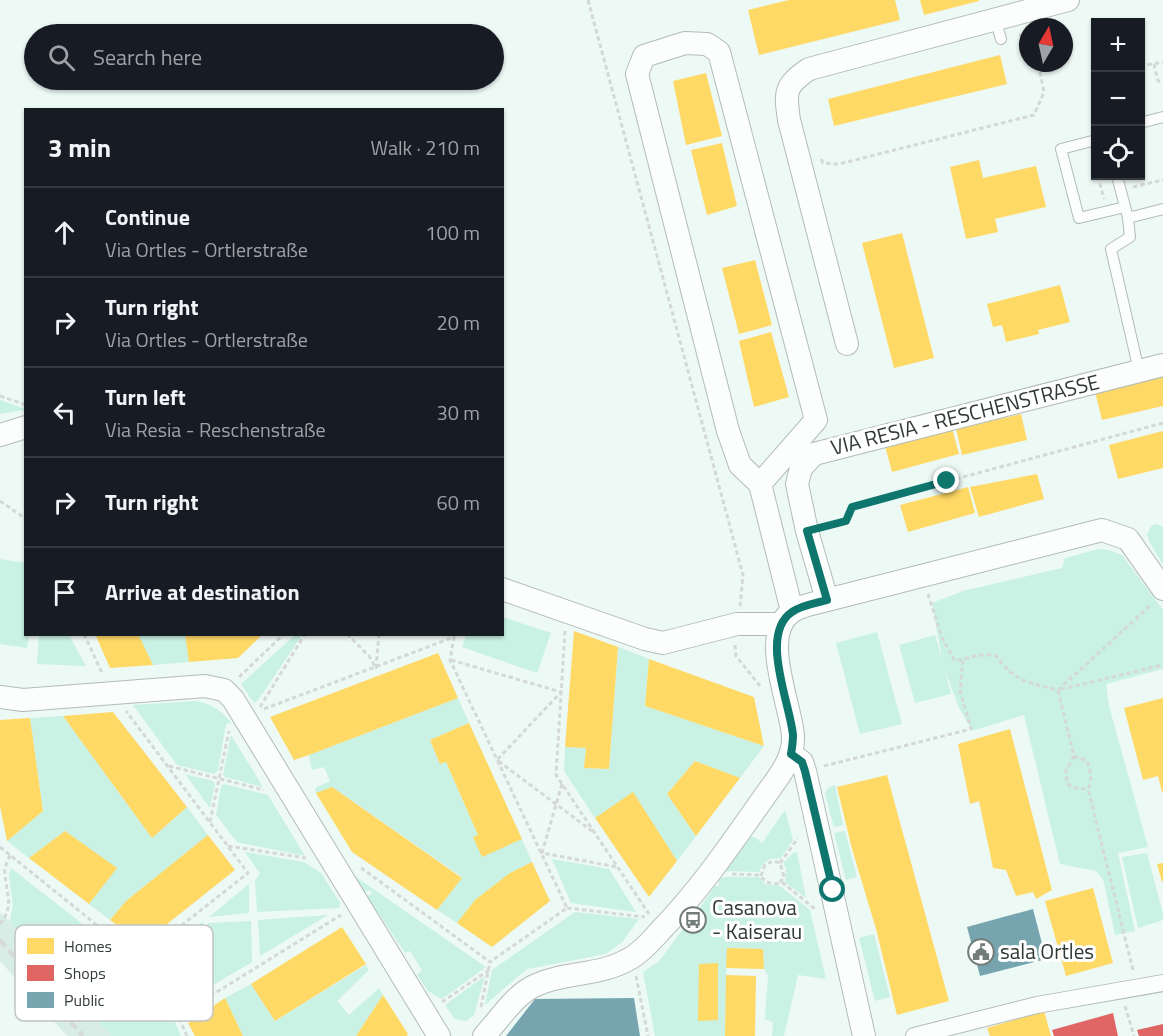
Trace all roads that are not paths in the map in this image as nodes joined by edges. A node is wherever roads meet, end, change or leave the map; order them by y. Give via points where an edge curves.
1 (1068, 0) edge
2 (1163, 117) edge
3 (1145, 122) edge
4 (1091, 141) edge
5 (1118, 180) edge
6 (1163, 209) edge
7 (1126, 212) junction
8 (847, 344) dead end
9 (1163, 365) edge
10 (1139, 371) junction
11 (24, 428) edge
12 (0, 435) edge
13 (760, 484) junction
14 (504, 590) edge
15 (1160, 595) edge
16 (827, 600) junction
17 (786, 618) junction
18 (0, 697) edge
19 (798, 763) junction
20 (1163, 983) edge
21 (481, 1027) edge
22 (439, 1036) edge
23 (864, 1036) edge
24 (914, 1036) edge

1 - 8 street via 998,29 809,69 794,79 785,96 789,120
2 - 3 lane
4 - 7 lane via 1061,149 1079,218
5 - 7 lane
6 - 7 lane
7 - 10 lane via 1130,237 1111,249
9 - 10 street, VIA RESIA - RESCHENSTRASSE
10 - 16 street, VIA RESIA - RESCHENSTRASSE via 814,454 801,468 797,484
11 - 12 street
13 - 13 street via 816,420 719,52 707,44 685,43 644,56 637,74 728,431 740,465
13 - 17 street
14 - 17 street via 663,643 737,624
15 - 16 street via 1128,539 1102,530
16 - 17 street
17 - 19 street via 777,641 778,662
18 - 22 street via 23,700 205,686 224,690 250,714 292,797
19 - 21 street via 778,777 674,917 632,957 603,971 534,986
19 - 23 street
20 - 24 street via 1037,1005

